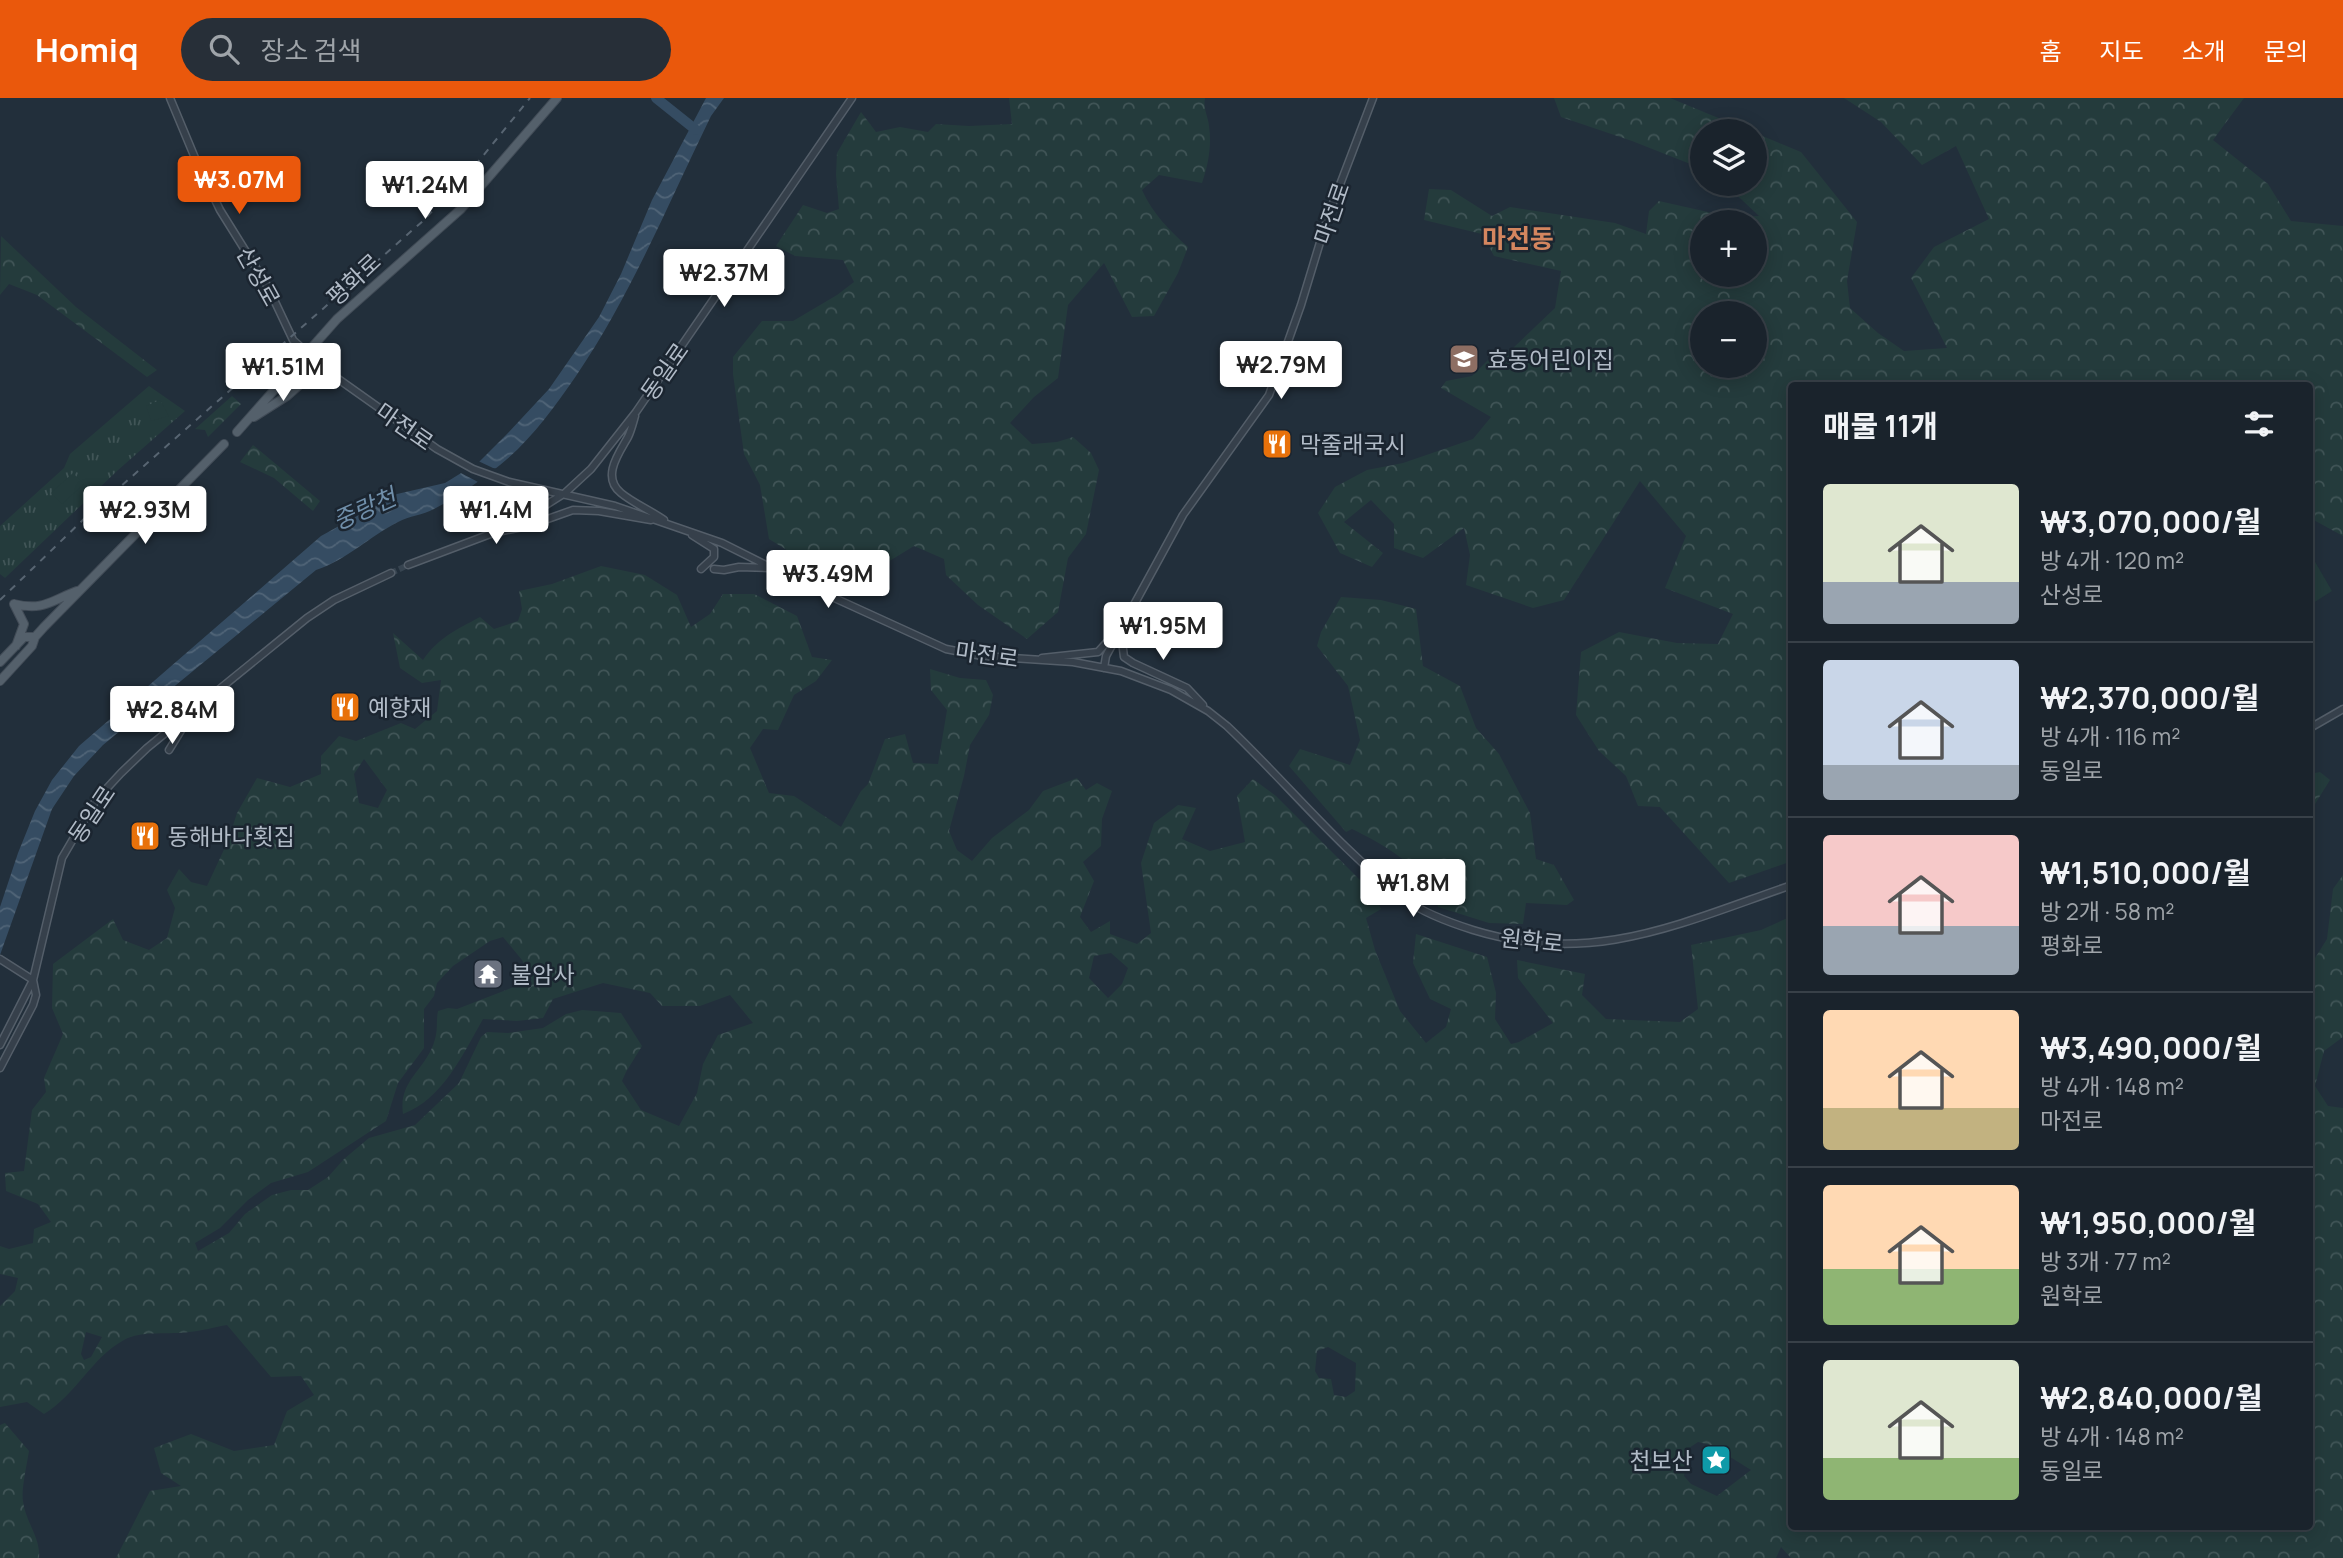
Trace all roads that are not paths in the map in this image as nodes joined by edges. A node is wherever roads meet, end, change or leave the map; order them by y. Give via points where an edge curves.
1 (170, 98) edge
2 (557, 98) edge
3 (852, 98) edge
4 (1373, 98) edge
5 (306, 354) junction
6 (327, 371) junction
7 (636, 412) junction
8 (246, 422) junction
9 (237, 432) dead end
10 (224, 444) dead end
11 (565, 493) junction
12 (672, 524) junction
13 (493, 533) junction
14 (408, 565) tunnel mouth
15 (772, 568) junction
16 (701, 569) dead end
17 (714, 569) dead end
18 (391, 573) tunnel mouth
19 (80, 590) junction
20 (1133, 607) junction
21 (35, 637) junction
22 (16, 646) junction
23 (1030, 660) junction
24 (0, 662) edge
25 (1104, 668) junction
26 (0, 681) edge
27 (2343, 709) edge
28 (1208, 711) junction
29 (190, 715) junction
30 (2313, 726) edge
31 (169, 750) dead end
32 (1788, 886) edge
33 (0, 959) edge
34 (33, 980) junction
35 (0, 1045) edge
36 (0, 1068) edge

1 - 5 street, 산성로 via 220,210 268,287 293,340
2 - 5 main road, 평화로 via 461,209 353,304
3 - 7 street, 동일로
4 - 20 street, 마전로 via 1269,395 1183,515
5 - 6 street, 마전로
5 - 8 main road, 평화로
6 - 8 main road via 310,375
6 - 11 street, 마전로 via 473,470
7 - 11 street, 동일로 via 611,447
7 - 12 street via 612,466 612,480 623,495
8 - 9 main road, 평화로
10 - 19 main road
11 - 12 street, 마전로
11 - 13 street, 동일로
12 - 13 street via 599,510 573,510
12 - 15 street, 마전로
12 - 16 street via 714,549 714,557
13 - 14 street, 동일로
15 - 17 street
15 - 23 street, 마전로 via 946,649
18 - 29 street, 동일로 via 307,618
19 - 21 main road
19 - 22 main road via 42,607 14,604 24,624
20 - 23 street via 1098,652
20 - 25 street, 마전로
20 - 28 street via 1122,641 1124,657 1187,688
21 - 22 main road via 24,638
21 - 26 main road
22 - 24 main road
23 - 25 street, 마전로
25 - 28 street, 원학로 via 1155,683
27 - 30 street
28 - 32 street, 원학로 via 1258,755 1366,866 1409,902 1450,923 1494,937 1557,945 1610,942
29 - 31 street
29 - 34 street, 동일로 via 121,773 96,800 72,839 62,858
33 - 34 street
34 - 35 street, 동일로
34 - 36 street, 동일로 via 33,1005

